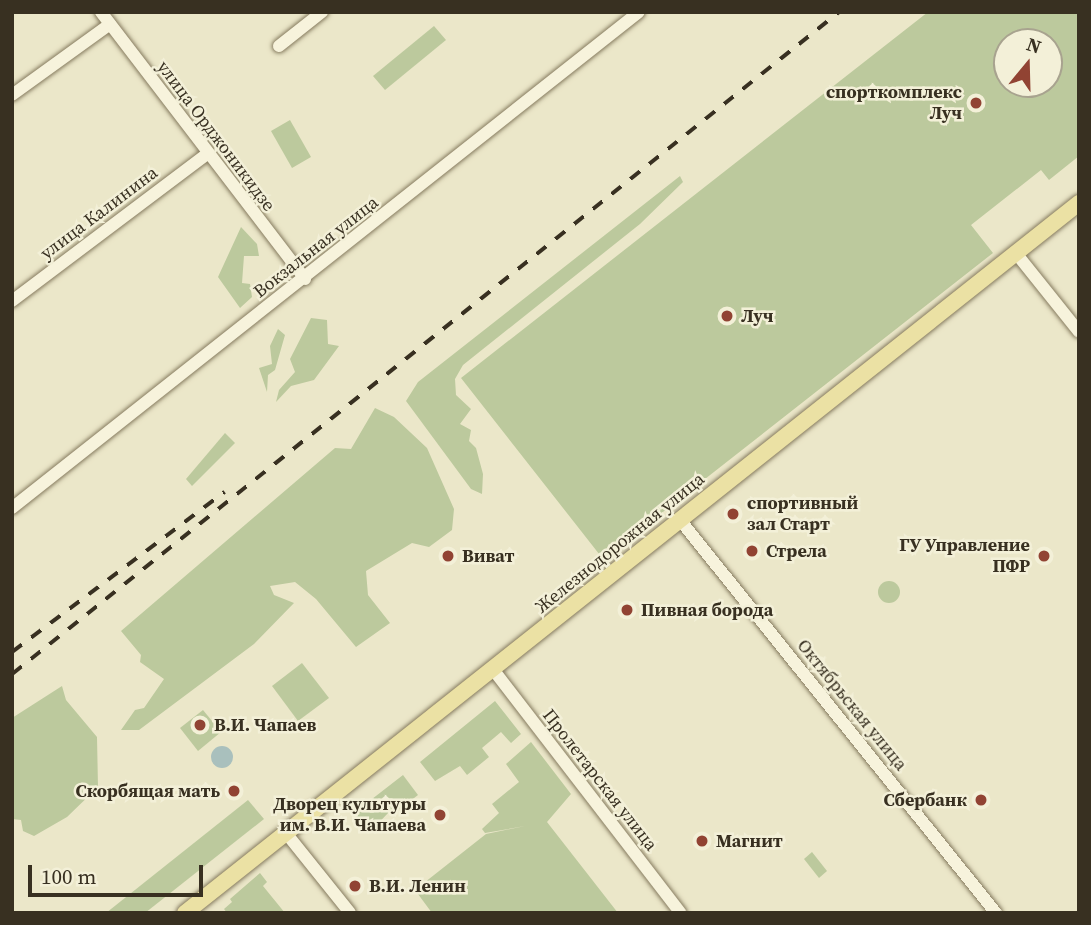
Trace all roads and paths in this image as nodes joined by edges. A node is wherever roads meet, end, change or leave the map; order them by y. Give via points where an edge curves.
1 (101, 12) edge
2 (322, 12) edge
3 (639, 12) edge
4 (110, 24) junction
5 (279, 46) dead end
6 (12, 96) edge
7 (207, 153) junction
8 (1079, 203) edge
9 (1015, 252) junction
10 (305, 279) junction
11 (12, 301) edge
12 (1079, 332) edge
13 (13, 507) edge
14 (680, 520) junction
15 (492, 668) junction
16 (286, 833) junction
17 (185, 913) edge
18 (349, 913) edge
19 (681, 913) edge
20 (996, 913) edge

1 - 4 street, улица Орджоникидзе
2 - 5 street
3 - 10 street, Вокзальная улица
4 - 6 street
4 - 7 street, улица Орджоникидзе
7 - 10 street, улица Орджоникидзе
7 - 11 street, улица Калинина
8 - 9 main road, Железнодорожная улица
9 - 12 street
9 - 14 main road, Железнодорожная улица
10 - 13 street, Вокзальная улица
14 - 15 main road, Железнодорожная улица
14 - 20 street, Октябрьская улица
15 - 16 main road, Железнодорожная улица
15 - 19 street, Пролетарская улица
16 - 17 main road, Железнодорожная улица
16 - 18 street

